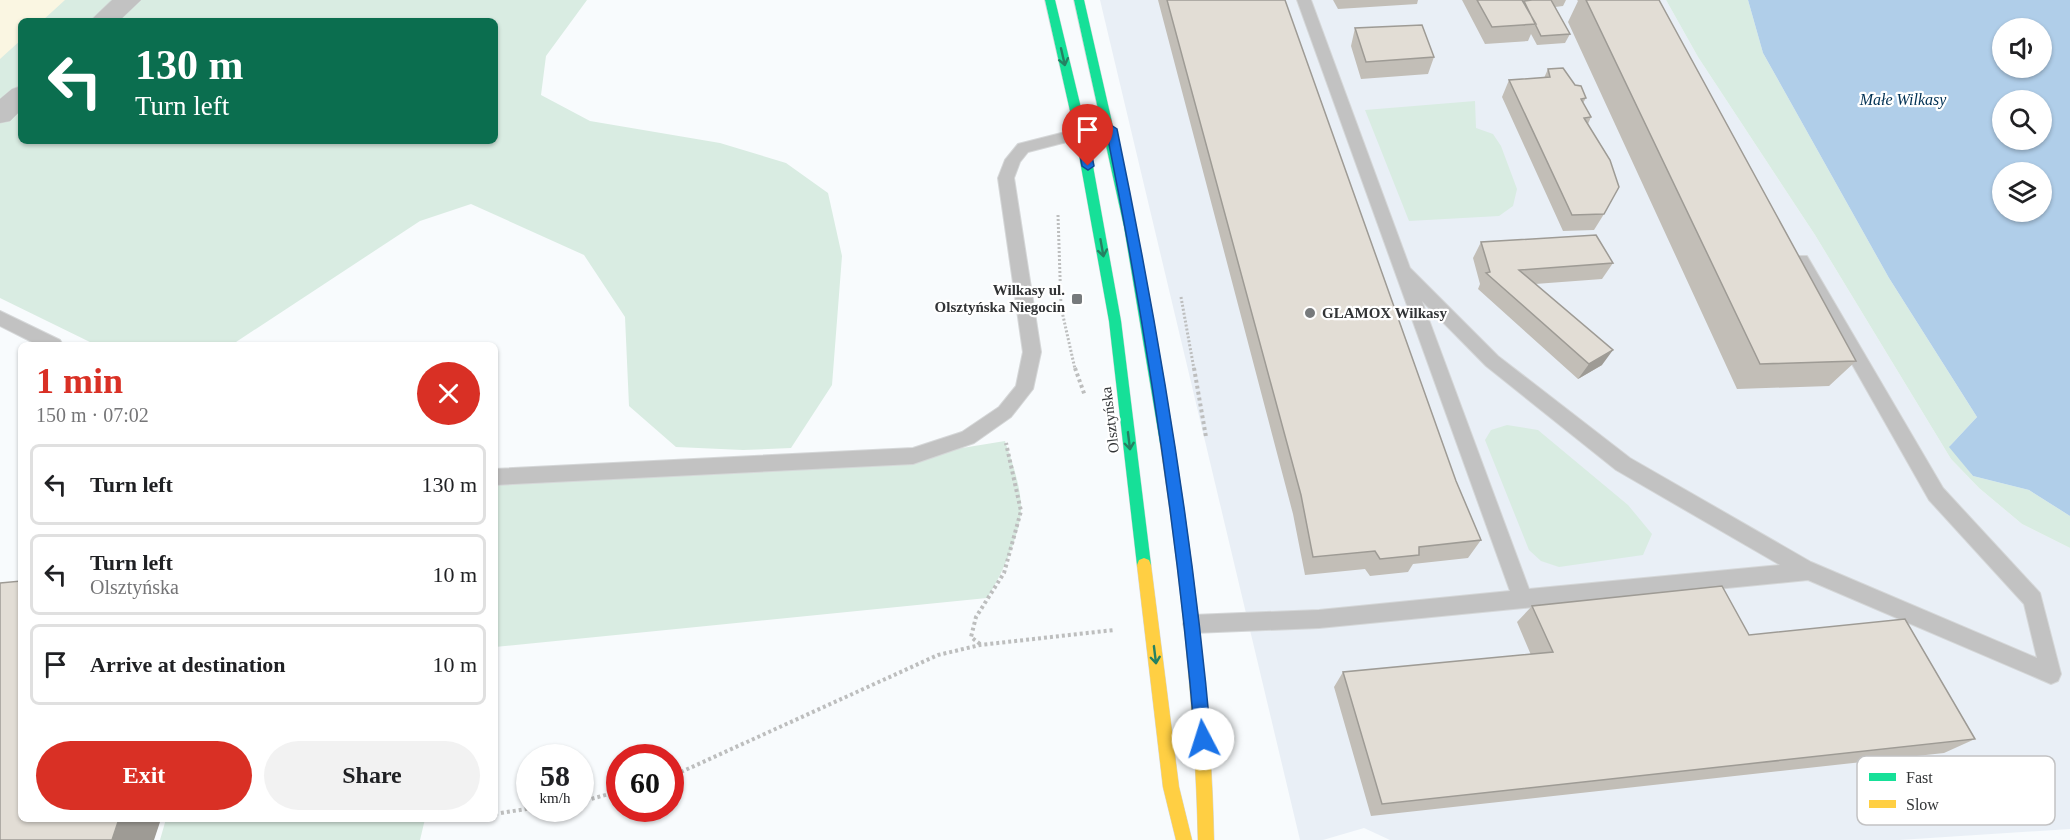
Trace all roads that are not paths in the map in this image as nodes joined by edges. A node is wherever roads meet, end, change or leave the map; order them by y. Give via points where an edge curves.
1 (128, 0) edge
2 (1050, 0) edge
3 (1079, 0) edge
4 (1304, 0) edge
5 (107, 18) edge
6 (18, 98) edge
7 (0, 114) edge
8 (1111, 129) junction
9 (1082, 133) junction
10 (1792, 246) edge
11 (1403, 271) junction
12 (0, 318) edge
13 (48, 342) edge
14 (498, 477) edge
15 (1813, 571) junction
16 (1523, 600) junction
17 (1188, 624) junction
18 (1184, 840) edge
19 (1206, 840) edge

1 - 5 street
2 -> 9 main road, Olsztyńska
3 - 8 main road
4 - 11 lane
6 - 7 street
8 - 9 main road
8 - 17 main road via 1137,256
9 - 14 lane via 1023,148 1006,178 1032,352 1024,389 1005,412 968,438 913,456
9 -> 18 main road, Olsztyńska via 1115,321 1156,627 1171,787
10 - 15 lane via 1936,494 2033,600 2051,674
11 - 15 lane via 1492,361 1623,464
11 - 16 lane
12 - 13 lane
15 - 16 lane
16 - 17 lane via 1319,619
17 - 19 main road via 1207,785

